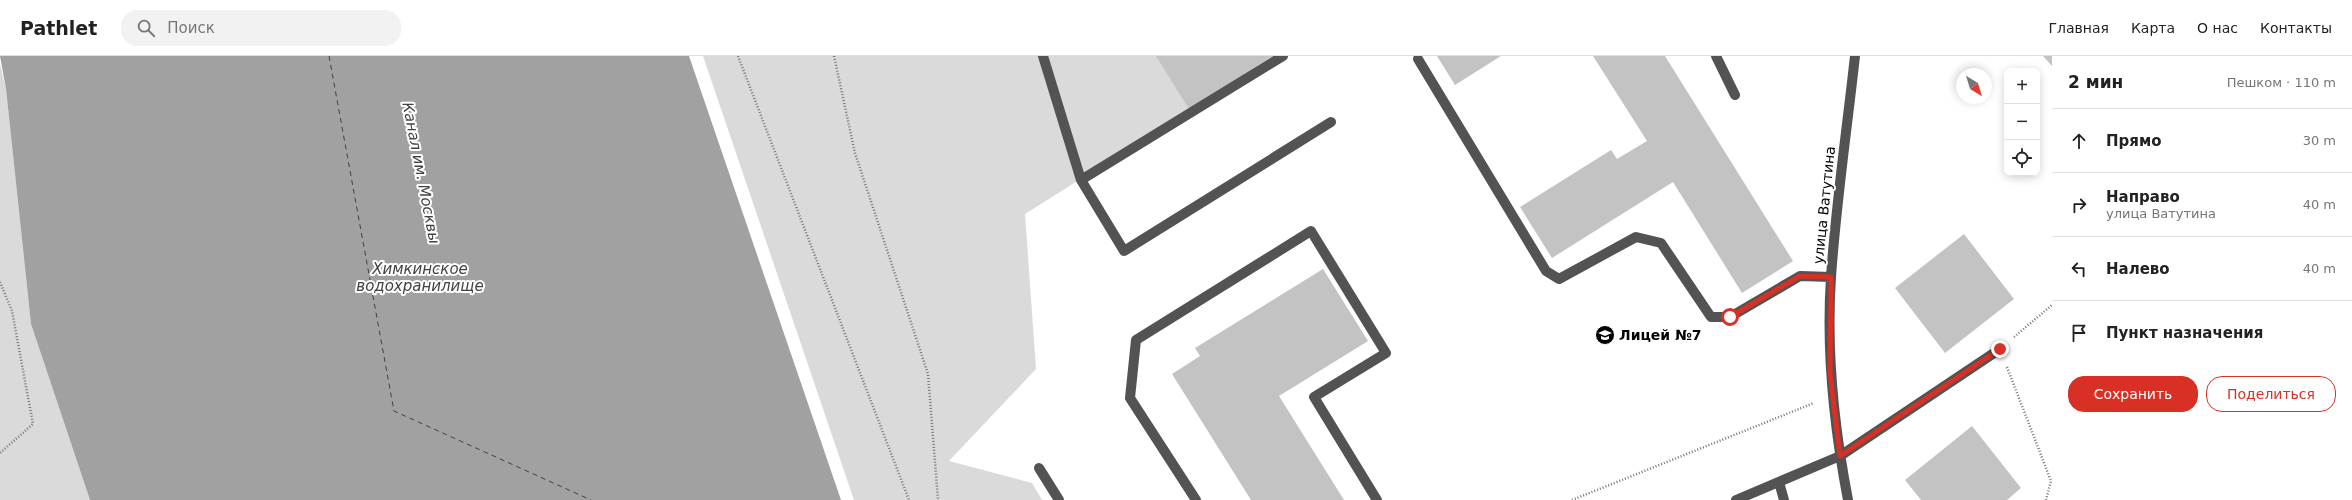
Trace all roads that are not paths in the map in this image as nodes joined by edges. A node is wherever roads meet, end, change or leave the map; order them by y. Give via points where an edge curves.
1 (1043, 56) edge
2 (1283, 56) edge
3 (1716, 56) edge
4 (1855, 56) edge
5 (1418, 59) dead end
6 (1735, 95) dead end
7 (1331, 122) dead end
8 (1081, 180) junction
9 (1831, 277) junction
10 (2000, 349) road end
11 (1840, 456) junction
12 (1039, 468) dead end
13 (1778, 482) junction
14 (1059, 500) edge
15 (1196, 500) edge
16 (1377, 500) edge
17 (1736, 500) edge
18 (1784, 500) edge
19 (1848, 500) edge

1 - 8 street
2 - 8 street
3 - 6 street
4 - 9 street, улица Ватутина
5 - 9 street via 1546,271 1559,279 1636,237 1660,243 1711,317 1730,317 1800,276
7 - 8 street via 1124,251
9 - 11 street, улица Ватутина via 1830,373
10 - 11 street
11 - 13 street
11 - 19 street, улица Ватутина
12 - 14 street
13 - 17 street
13 - 18 street
15 - 16 street via 1130,398 1136,340 1311,231 1386,353 1314,397

